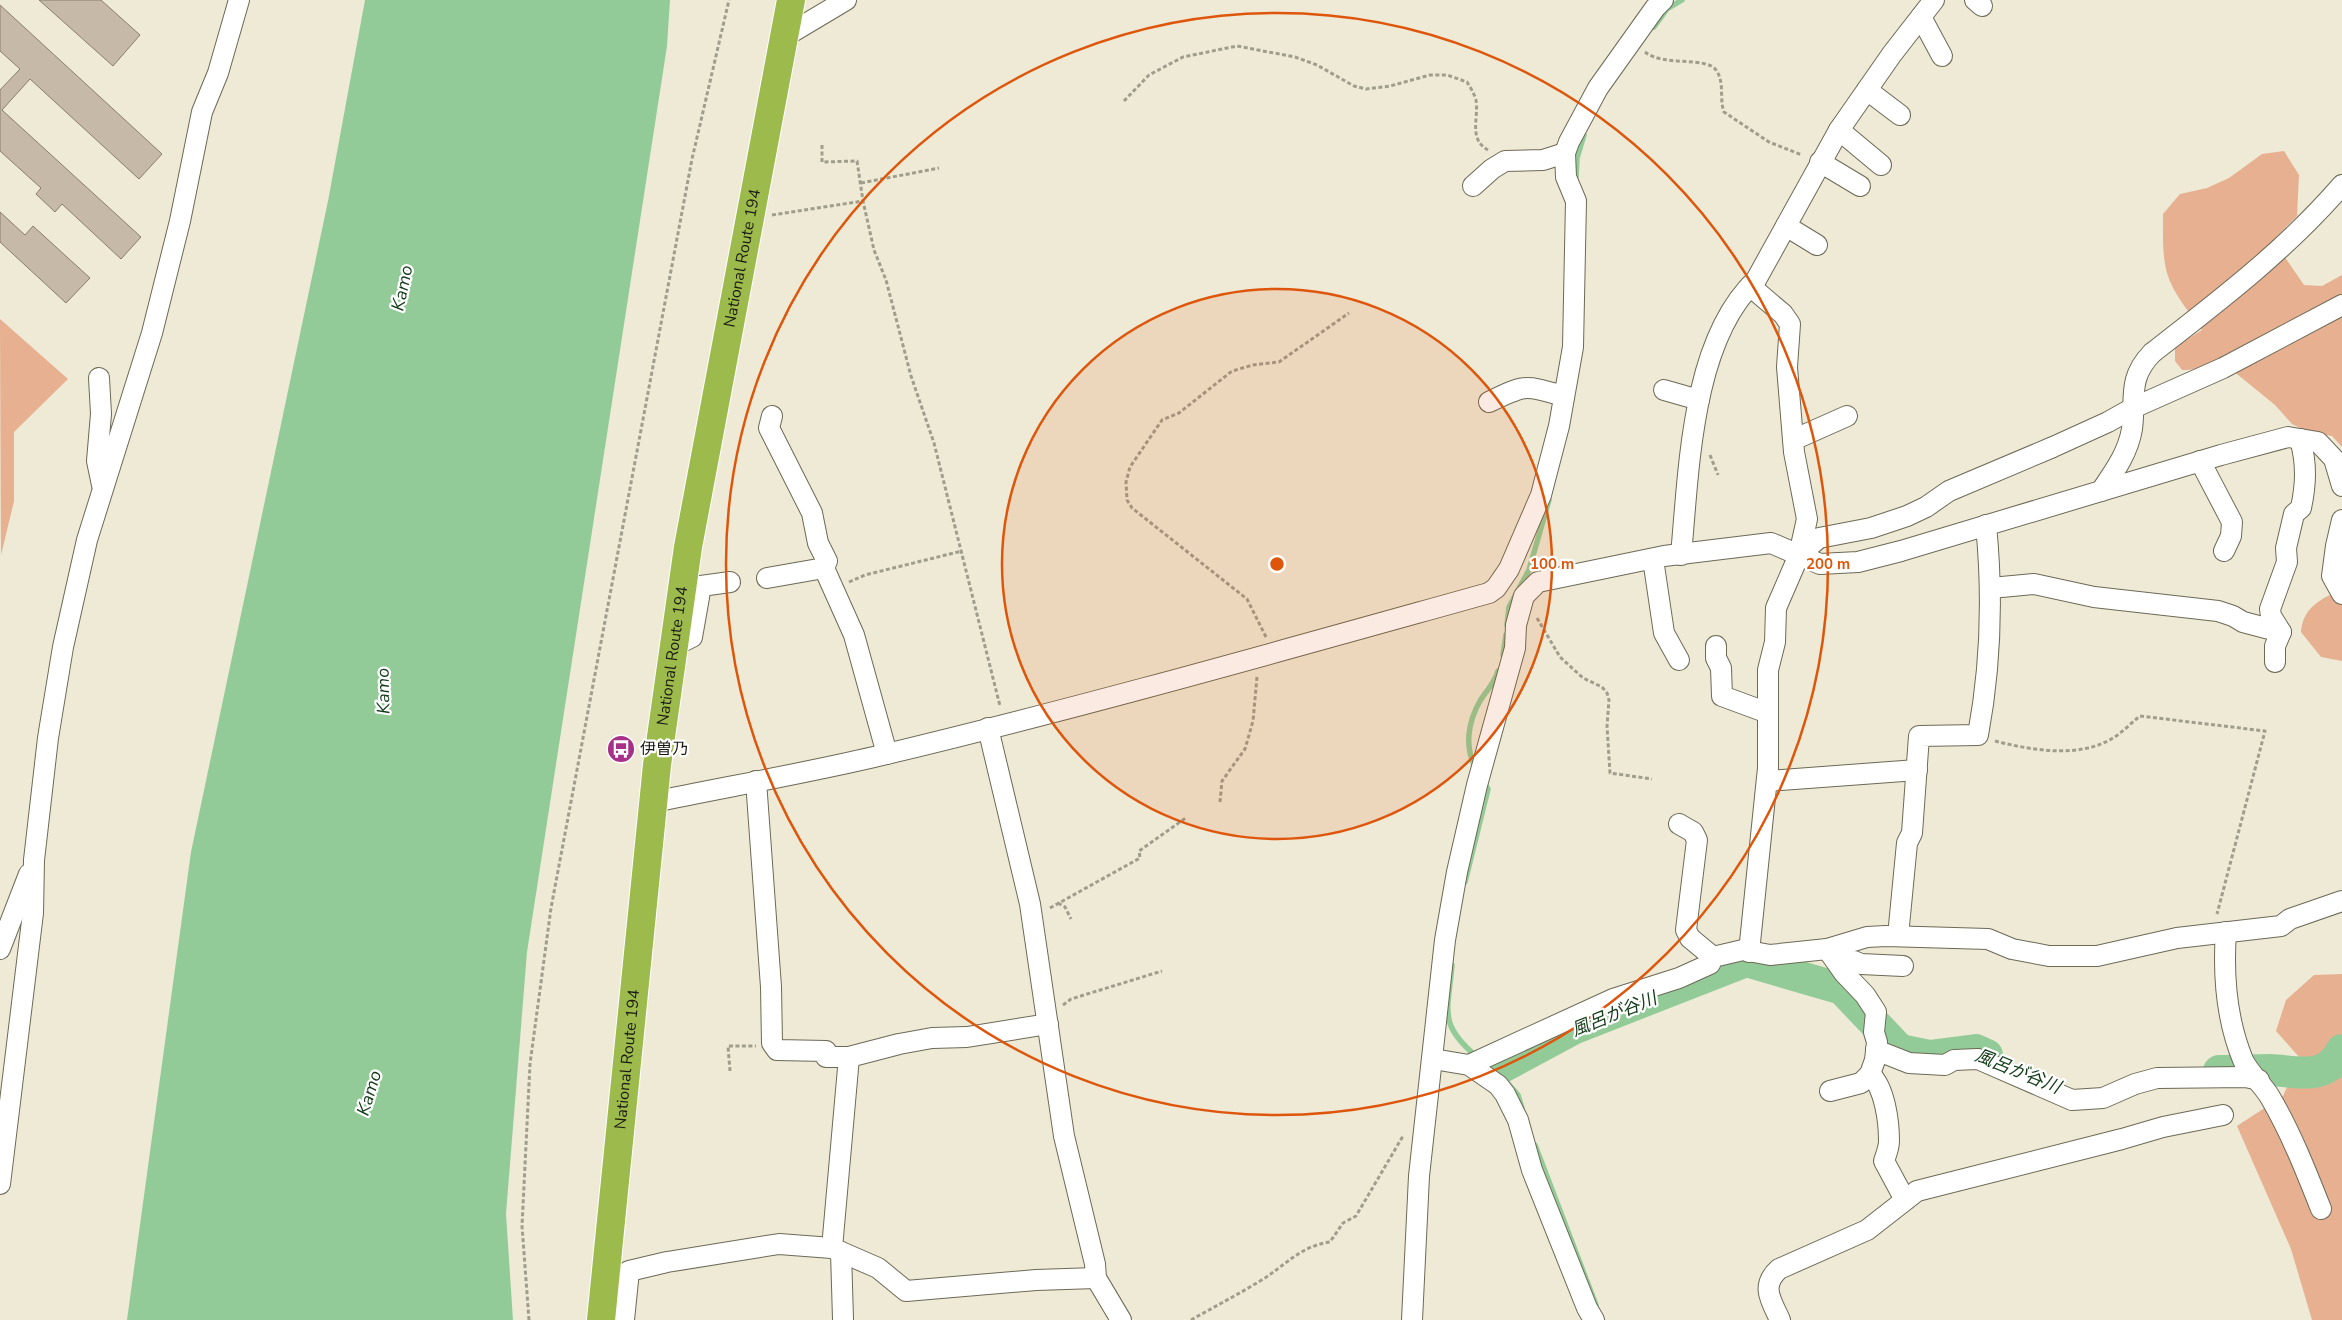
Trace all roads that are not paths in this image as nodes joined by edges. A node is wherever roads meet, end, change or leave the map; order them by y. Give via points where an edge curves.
1 (239, 0) edge
2 (791, 0) edge
3 (846, 0) edge
4 (1663, 0) edge
5 (1934, 0) edge
6 (1921, 17) junction
7 (784, 37) junction
8 (1942, 56) dead end
9 (1867, 90) junction
10 (1900, 115) dead end
11 (1839, 130) junction
12 (1565, 154) junction
13 (1820, 162) junction
14 (1881, 164) dead end
15 (2342, 185) edge
16 (1472, 186) dead end
17 (1860, 186) dead end
18 (1786, 226) junction
19 (1817, 245) dead end
20 (1750, 286) junction
21 (2342, 305) edge
22 (99, 378) dead end
23 (1664, 390) dead end
24 (1564, 396) junction
25 (1699, 400) junction
26 (1489, 402) dead end
27 (2133, 408) junction
28 (772, 416) dead end
29 (1847, 416) dead end
30 (2300, 439) junction
31 (1793, 440) junction
32 (2200, 461) junction
33 (2342, 486) edge
34 (103, 487) junction
35 (2101, 491) junction
36 (2342, 520) edge
37 (1986, 525) junction
38 (2224, 551) dead end
39 (1680, 555) junction
40 (1799, 555) junction
41 (1653, 558) junction
42 (824, 568) junction
43 (767, 578) dead end
44 (1504, 581) junction
45 (730, 582) dead end
46 (1991, 588) junction
47 (1523, 594) junction
48 (2342, 594) edge
49 (2281, 632) junction
50 (674, 646) junction
51 (1716, 646) dead end
52 (1679, 660) dead end
53 (2276, 662) dead end
54 (1768, 713) junction
55 (996, 726) junction
56 (887, 754) junction
57 (1917, 770) junction
58 (1766, 781) junction
59 (756, 782) junction
60 (653, 802) junction
61 (1679, 824) dead end
62 (34, 860) junction
63 (2342, 901) edge
64 (2221, 933) junction
65 (1898, 936) junction
66 (0, 949) edge
67 (1749, 952) junction
68 (1832, 956) junction
69 (1713, 957) junction
70 (1903, 966) dead end
71 (1048, 1024) junction
72 (1876, 1050) junction
73 (849, 1057) junction
74 (1433, 1059) junction
75 (1469, 1065) junction
76 (1870, 1074) junction
77 (2259, 1080) junction
78 (1830, 1091) dead end
79 (2223, 1114) dead end
80 (0, 1184) edge
81 (1905, 1200) junction
82 (2321, 1209) dead end
83 (836, 1250) junction
84 (1096, 1278) junction
85 (1589, 1318) edge
86 (843, 1319) edge
87 (601, 1320) edge
88 (624, 1320) edge
89 (1121, 1320) edge
90 (1412, 1320) edge
91 (1780, 1320) edge

1 - 34 street via 218,73 202,112 180,221 152,333
2 - 7 highway, National Route 194
3 - 7 street
4 - 12 street via 1598,88
5 - 6 street
6 - 8 street
6 - 9 street
7 - 50 highway, National Route 194 via 688,547
9 - 10 street
9 - 11 street
11 - 13 street
11 - 14 street
12 - 16 street via 1543,160 1505,161
12 - 24 street via 1566,177 1576,201 1576,293
13 - 17 street
13 - 18 street
15 - 27 street via 2287,243 2140,365
18 - 19 street
18 - 20 street
20 - 25 street via 1730,312 1720,334
20 - 31 street via 1790,324 1787,367
21 - 27 street via 2223,368
22 - 34 street via 98,461
23 - 25 street
24 - 26 street via 1519,387
24 - 44 street via 1541,494
25 - 39 street
27 - 35 street via 2132,429 2122,460
27 - 40 street via 2053,447 1948,491 1907,516 1871,528 1819,538
28 - 42 street via 769,428 812,513 818,543 827,561
29 - 31 street
30 - 32 street via 2288,437
30 - 33 street via 2318,442 2334,459
30 - 49 street via 2306,464 2306,484 2301,508 2294,514 2286,548 2287,562 2270,609
31 - 40 street via 1806,519
32 - 35 street
32 - 38 street via 2232,522 2231,536
34 - 62 street via 87,540 63,647 48,738
35 - 37 street
36 - 48 street via 2332,576
37 - 40 street via 1858,562 1820,564
37 - 46 street
39 - 40 street via 1771,543
39 - 41 street
40 - 54 street via 1776,608 1775,642 1768,670
41 - 47 street via 1538,582
41 - 52 street via 1664,633
42 - 43 street
42 - 56 street via 854,635
44 - 47 street
44 - 55 street via 1489,593 1182,679
45 - 50 street via 701,586 692,637
46 - 49 street via 2034,584 2094,597 2218,611 2242,622
46 - 57 street via 1990,655 1978,735 1919,736
47 - 74 street via 1515,648 1457,872 1445,940
49 - 53 street via 2275,646
50 - 60 highway, National Route 194
51 - 54 street via 1722,696
54 - 58 street
55 - 56 street
55 - 71 street
56 - 59 street
57 - 58 street
57 - 65 street
58 - 67 street
59 - 60 street
59 - 73 street via 772,1043 777,1050 826,1051 826,1057
60 - 87 highway, National Route 194
61 - 69 street via 1693,832 1697,840 1686,930 1690,938
62 - 66 street
62 - 80 street via 33,912
63 - 64 street via 2290,919 2281,926
64 - 65 street via 2078,957 2012,949 1988,939
64 - 77 street via 2232,1023 2244,1063
65 - 68 street via 1867,937
67 - 68 street
67 - 69 street via 1743,950
68 - 70 street via 1861,964
68 - 72 street via 1876,1012
69 - 75 street via 1710,964 1679,978 1613,1000
71 - 73 street via 967,1037 932,1038
71 - 84 street via 1064,1136
72 - 76 street
72 - 77 street via 1909,1064 1945,1065 1954,1060 1978,1059 2072,1100 2103,1098 2157,1078 2246,1077
73 - 83 street
74 - 75 street
74 - 90 street via 1419,1176
75 - 85 street via 1498,1086 1512,1106 1532,1170
76 - 78 street via 1861,1083
76 - 81 street via 1879,1087 1885,1108 1889,1143 1884,1161
77 - 82 street via 2294,1143
79 - 81 street via 1916,1191
81 - 91 street via 1867,1230 1770,1276 1767,1293
83 - 84 street via 878,1268 906,1291
83 - 86 street
83 - 88 street via 779,1244 668,1262 629,1272
84 - 89 street

